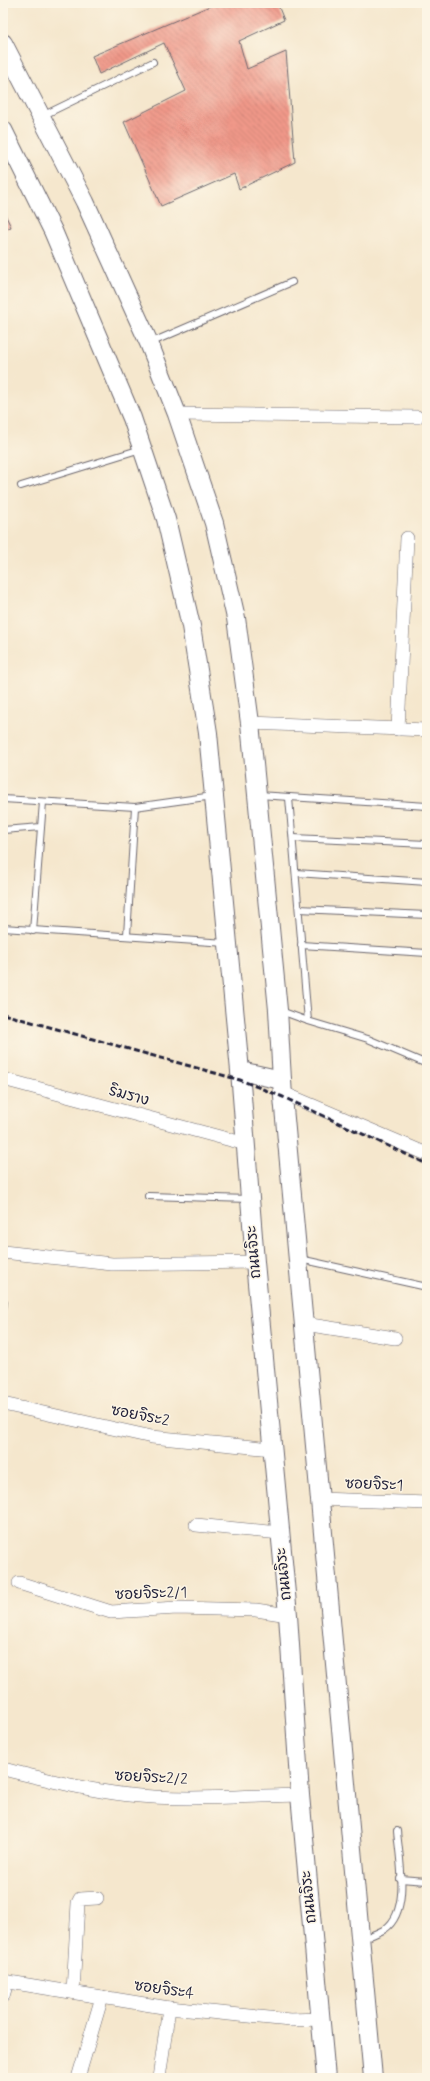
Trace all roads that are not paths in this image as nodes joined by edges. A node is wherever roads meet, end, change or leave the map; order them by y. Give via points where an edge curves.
1 (3, 43) edge
2 (153, 62) dead end
3 (41, 117) junction
4 (3, 130) edge
5 (292, 282) dead end
6 (149, 343) junction
7 (177, 414) junction
8 (417, 417) dead end
9 (142, 449) junction
10 (21, 486) dead end
11 (407, 538) dead end
12 (250, 723) junction
13 (398, 729) junction
14 (427, 730) edge
15 (256, 795) junction
16 (214, 796) junction
17 (289, 798) junction
18 (3, 799) edge
19 (43, 802) junction
20 (427, 806) edge
21 (135, 807) junction
22 (41, 827) junction
23 (3, 830) edge
24 (293, 838) junction
25 (427, 844) edge
26 (296, 873) junction
27 (427, 882) edge
28 (299, 909) junction
29 (427, 915) edge
30 (3, 928) edge
31 (33, 931) junction
32 (127, 935) junction
33 (228, 943) junction
34 (301, 945) junction
35 (427, 953) edge
36 (278, 1010) junction
37 (308, 1021) junction
38 (427, 1064) edge
39 (240, 1070) junction
40 (3, 1079) edge
41 (282, 1086) junction
42 (246, 1144) junction
43 (427, 1154) edge
44 (148, 1196) dead end
45 (250, 1199) junction
46 (3, 1252) edge
47 (298, 1258) junction
48 (255, 1262) junction
49 (427, 1287) edge
50 (304, 1324) junction
51 (395, 1338) dead end
52 (3, 1404) edge
53 (272, 1449) junction
54 (320, 1499) junction
55 (427, 1503) edge
56 (196, 1525) dead end
57 (280, 1533) junction
58 (19, 1582) dead end
59 (288, 1614) junction
60 (3, 1769) edge
61 (300, 1795) junction
62 (397, 1831) dead end
63 (400, 1879) junction
64 (427, 1881) edge
65 (97, 1898) dead end
66 (361, 1940) junction
67 (5, 1981) edge
68 (73, 1992) junction
69 (3, 1996) edge
70 (102, 1997) junction
71 (168, 2008) junction
72 (321, 2019) junction
73 (78, 2078) edge
74 (159, 2078) edge
75 (326, 2078) edge
76 (373, 2078) edge

1 - 3 main road
2 - 3 lane
3 - 6 main road via 85,202
4 - 9 main road, ถนนจิระ via 53,231 132,418
5 - 6 lane
6 - 7 main road
7 - 8 street
7 - 12 main road via 214,523 236,618
9 - 10 lane
9 - 16 main road, ถนนจิระ via 166,518 191,626 208,733
11 - 13 street
12 - 13 street
12 - 15 main road
13 - 14 street
15 - 17 lane
15 - 36 main road
16 - 21 lane
16 - 33 main road, ถนนจิระ
17 - 20 lane
17 - 24 lane
18 - 19 lane
19 - 21 lane
19 - 22 lane
21 - 32 lane
22 - 23 lane
22 - 31 lane
24 - 25 lane
24 - 26 lane
26 - 27 lane
26 - 28 lane
28 - 29 lane
28 - 34 lane
30 - 31 lane
31 - 32 lane
32 - 33 lane
33 - 39 main road, ถนนจิระ
34 - 35 lane
34 - 37 lane
36 - 37 lane
36 - 41 main road
37 - 38 lane via 368,1039
39 - 41 main road
39 - 42 main road, ถนนจิระ
40 - 42 street, ริมราง
41 - 43 street
41 - 47 main road
42 - 45 main road, ถนนจิระ
44 - 45 lane
45 - 48 main road, ถนนจิระ
46 - 48 street via 112,1264
47 - 49 lane
47 - 50 main road
48 - 53 main road, ถนนจิระ
50 - 51 street
50 - 54 main road
52 - 53 street, ซอยจิระ2 via 152,1437
53 - 57 main road, ถนนจิระ
54 - 55 street, ซอยจิระ1
54 - 66 main road
56 - 57 street
57 - 59 main road, ถนนจิระ
58 - 59 street, ซอยจิระ2/1 via 111,1612 177,1608 256,1610
59 - 61 main road, ถนนจิระ
60 - 61 street, ซอยจิระ2/2 via 130,1795
61 - 72 main road, ถนนจิระ
62 - 63 lane
63 - 64 lane
63 - 66 lane via 402,1898 394,1917 386,1928
65 - 68 street via 80,1899 78,1903
66 - 76 main road
67 - 68 street, ซอยจิระ4
67 - 69 street
68 - 70 street, ซอยจิระ4
70 - 71 street, ซอยจิระ4
70 - 73 street
71 - 72 street, ซอยจิระ4 via 290,2020
71 - 74 street
72 - 75 main road, ถนนจิระ

